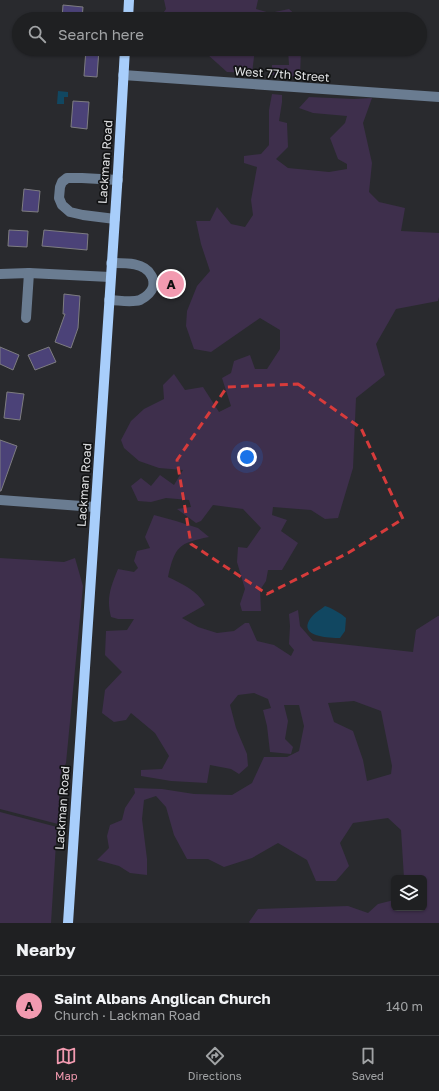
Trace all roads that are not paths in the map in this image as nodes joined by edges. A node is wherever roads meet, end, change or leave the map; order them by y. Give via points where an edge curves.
1 (129, 0) edge
2 (128, 12) edge
3 (124, 56) edge
4 (123, 75) junction
5 (439, 97) edge
6 (118, 180) junction
7 (115, 219) junction
8 (112, 262) junction
9 (29, 273) junction
10 (0, 274) edge
11 (110, 277) junction
12 (109, 300) junction
13 (26, 318) dead end
14 (0, 500) edge
15 (95, 507) junction
16 (68, 923) edge

1 - 2 main road
3 - 4 main road, Lackman Road
4 - 5 street, West 77th Street
4 - 6 main road, Lackman Road
6 - 7 main road, Lackman Road
6 - 7 street via 67,178 60,187 59,198 70,212
7 - 8 main road, Lackman Road
8 - 11 main road, Lackman Road
8 - 12 street via 141,266 150,273 154,284 148,294 140,300
9 - 10 street
9 - 11 street
9 - 13 street
11 - 12 main road, Lackman Road
12 - 15 main road, Lackman Road
14 - 15 street
15 - 16 main road, Lackman Road

